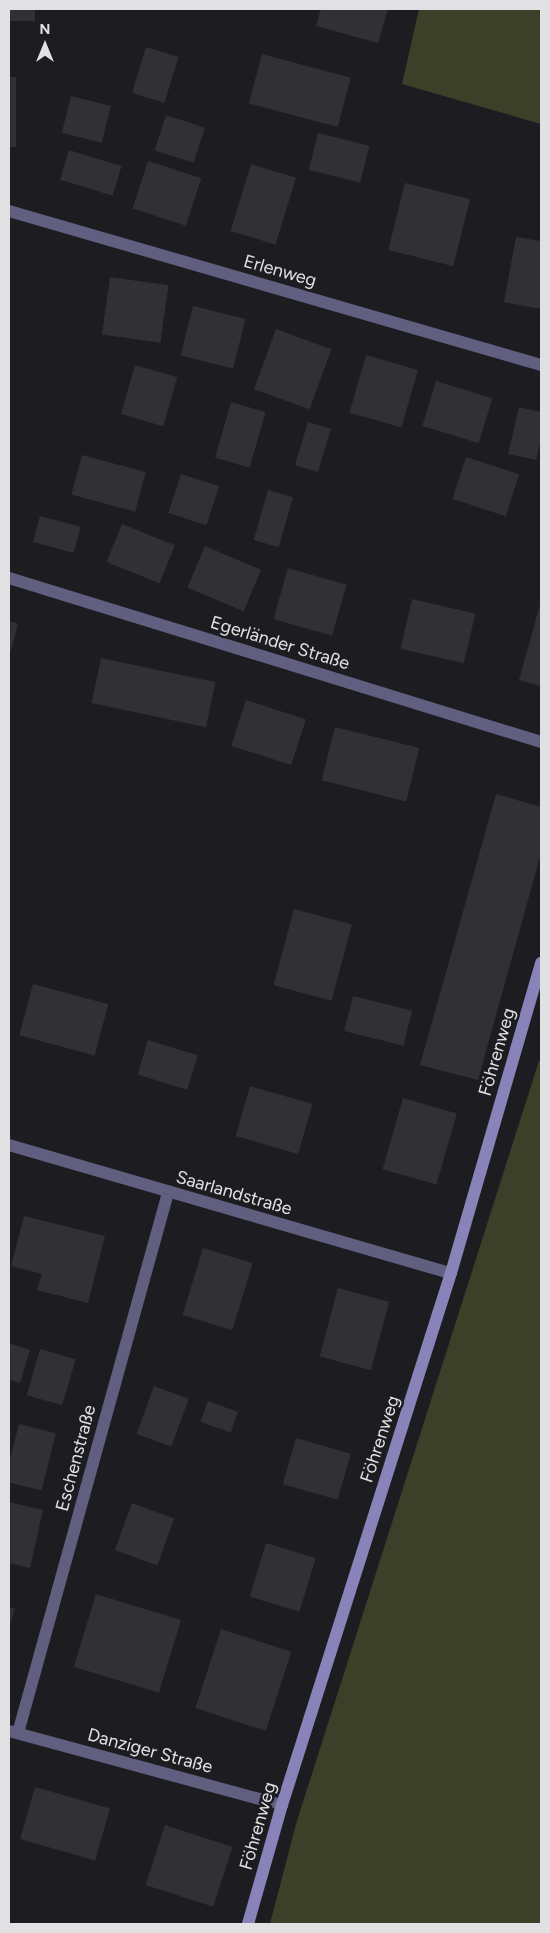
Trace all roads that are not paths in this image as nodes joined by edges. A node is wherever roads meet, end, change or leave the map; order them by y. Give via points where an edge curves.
1 (9, 211) edge
2 (541, 365) edge
3 (9, 578) edge
4 (541, 742) edge
5 (541, 963) edge
6 (9, 1145) edge
7 (168, 1193) junction
8 (451, 1272) junction
9 (13, 1732) edge
10 (282, 1805) junction
11 (248, 1924) edge

1 - 2 street, Erlenweg
3 - 4 street, Egerländer Straße
5 - 8 street, Föhrenweg
6 - 7 street, Saarlandstraße
7 - 8 street, Saarlandstraße
7 - 9 street, Eschenstraße
8 - 10 street, Föhrenweg
9 - 10 street, Danziger Straße
10 - 11 street, Föhrenweg

